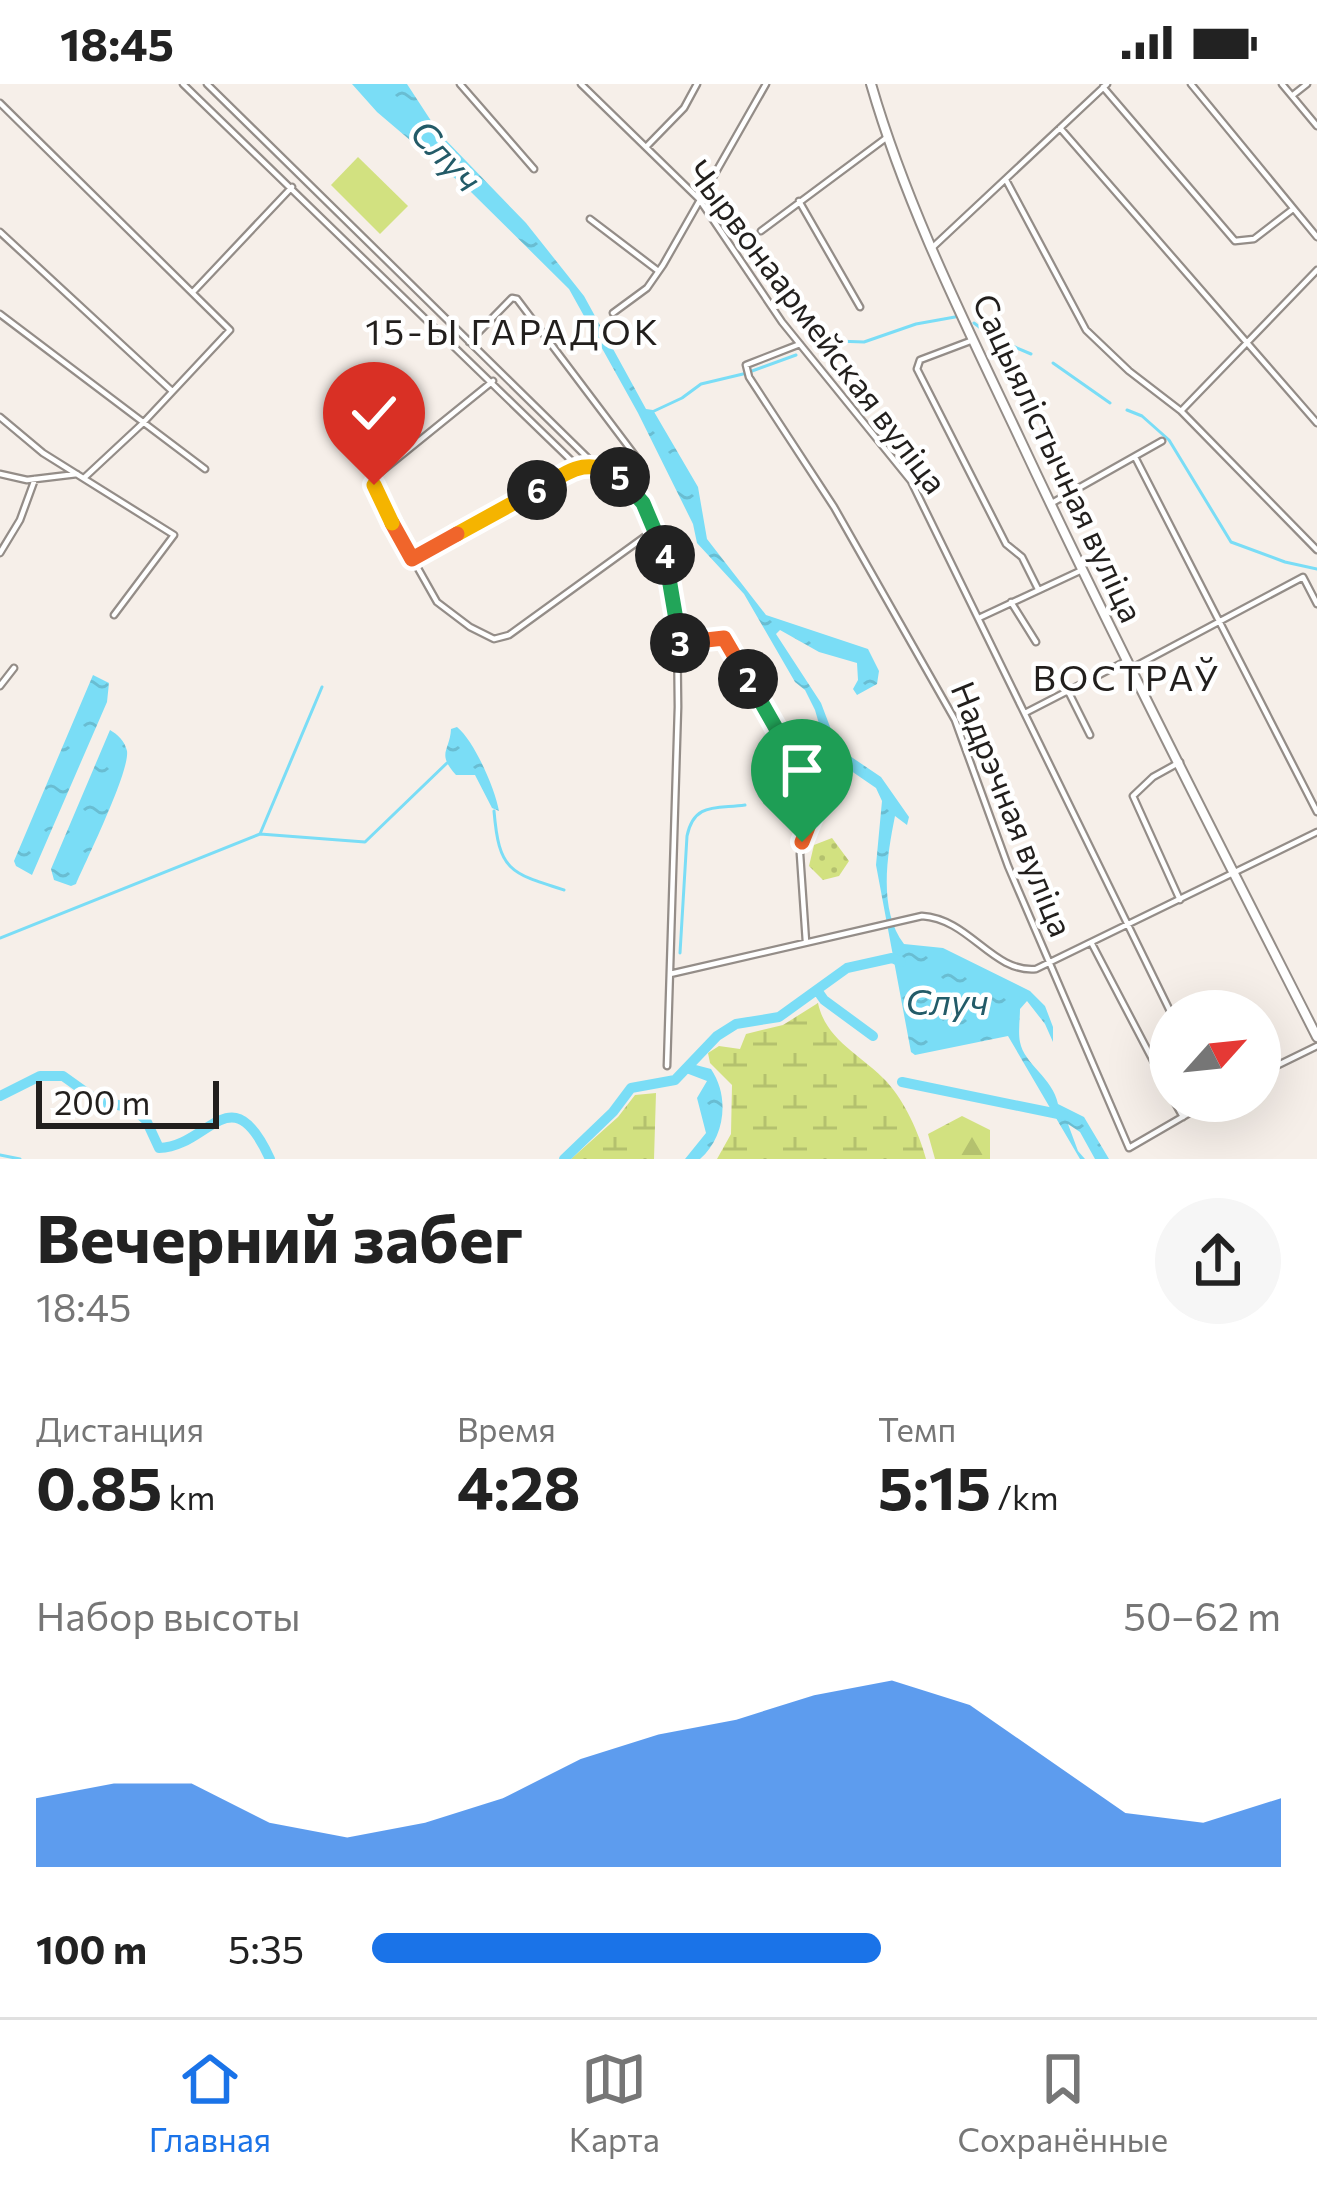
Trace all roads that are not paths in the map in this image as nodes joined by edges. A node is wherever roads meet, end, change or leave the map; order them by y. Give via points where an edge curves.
1 (183, 84) edge
2 (208, 84) edge
3 (460, 84) edge
4 (581, 84) edge
5 (697, 84) edge
6 (766, 84) edge
7 (871, 84) edge
8 (1191, 84) edge
9 (1282, 84) edge
10 (1307, 84) edge
11 (1105, 86) edge
12 (1292, 96) junction
13 (197, 97) junction
14 (0, 104) edge
15 (1317, 126) edge
16 (1060, 128) junction
17 (886, 138) junction
18 (646, 147) junction
19 (534, 169) dead end
20 (1006, 180) junction
21 (292, 187) junction
22 (699, 199) junction
23 (799, 201) junction
24 (1293, 209) junction
25 (590, 219) dead end
26 (761, 231) dead end
27 (0, 232) edge
28 (1317, 236) edge
29 (933, 247) junction
30 (658, 271) junction
31 (1317, 271) edge
32 (192, 292) junction
33 (860, 308) dead end
34 (613, 313) dead end
35 (0, 314) edge
36 (973, 340) junction
37 (470, 342) junction
38 (1244, 342) junction
39 (800, 344) junction
40 (494, 381) junction
41 (172, 392) junction
42 (1181, 411) junction
43 (0, 417) edge
44 (143, 423) junction
45 (1317, 423) edge
46 (1162, 441) dead end
47 (1136, 459) junction
48 (595, 465) junction
49 (578, 467) junction
50 (205, 469) dead end
51 (0, 474) edge
52 (81, 476) junction
53 (34, 479) junction
54 (628, 483) junction
55 (1050, 504) junction
56 (656, 529) junction
57 (1317, 550) edge
58 (0, 553) edge
59 (412, 559) junction
60 (1082, 570) junction
61 (1038, 589) junction
62 (1011, 602) junction
63 (1317, 604) edge
64 (114, 615) dead end
65 (981, 617) junction
66 (1218, 619) junction
67 (1036, 642) dead end
68 (677, 643) junction
69 (1130, 664) junction
70 (14, 668) dead end
71 (0, 686) edge
72 (1068, 691) junction
73 (1027, 712) junction
74 (1090, 735) dead end
75 (1180, 762) junction
76 (1317, 812) edge
77 (1317, 832) edge
78 (1234, 873) junction
79 (1180, 900) junction
80 (1128, 925) junction
81 (806, 942) junction
82 (1091, 943) junction
83 (1049, 963) junction
84 (670, 974) junction
85 (1160, 990) edge
86 (1317, 1042) edge
87 (1149, 1053) edge
88 (1281, 1063) edge
89 (667, 1066) dead end
90 (1174, 1122) edge

1 - 13 street
2 - 13 street
2 - 37 street
3 - 19 street
4 - 18 street, Чырвонаармейская вуліца
5 - 18 street
6 - 22 street
7 - 17 main road, Сацыялістычная вуліца
8 - 24 street
9 - 12 street
10 - 12 street
11 - 16 street
11 - 24 street via 1234,241 1254,239
12 - 15 street
13 - 21 street
14 - 32 street
16 - 20 street
16 - 38 street
17 - 23 street
17 - 29 main road, Сацыялістычная вуліца
18 - 22 street, Чырвонаармейская вуліца
20 - 29 street
20 - 42 street via 1086,330
21 - 32 street
21 - 40 street
22 - 30 street
22 - 39 street, Чырвонаармейская вуліца
23 - 26 street
23 - 33 street
24 - 28 street
25 - 30 street
27 - 41 street
29 - 36 main road, Сацыялістычная вуліца
30 - 34 street
31 - 38 street
32 - 41 street via 230,330
35 - 44 street
36 - 55 main road, Сацыялістычная вуліца
36 - 61 street via 920,360 917,369 1006,544
37 - 48 street
37 - 54 street via 517,299 643,466
38 - 42 street
38 - 45 street
39 - 65 street, Чырвонаармейская вуліца via 911,481
39 - 83 street, Надрэчная вуліца via 746,365 749,377 955,720
40 - 49 street
40 - 59 street via 372,479
41 - 44 street
42 - 57 street
43 - 52 street
44 - 50 street
44 - 52 street
46 - 47 street
47 - 55 street
47 - 66 street
48 - 49 street
48 - 54 street
49 - 59 street
51 - 53 street
52 - 53 street
52 - 64 street via 174,536
53 - 58 street
54 - 56 street
55 - 60 main road, Сацыялістычная вуліца
56 - 59 street via 494,639 437,602
56 - 68 street
60 - 61 street
60 - 69 main road, Сацыялістычная вуліца
61 - 62 street
62 - 65 street
62 - 67 street
63 - 66 street via 1304,577
65 - 73 street, Чырвонаармейская вуліца
66 - 69 street
66 - 76 street
68 - 81 street via 724,638 816,807 800,854
68 - 84 street
69 - 72 street
69 - 75 main road, Сацыялістычная вуліца
70 - 71 street
72 - 73 street
72 - 74 street
73 - 80 street, Чырвонаармейская вуліца
75 - 78 main road, Сацыялістычная вуліца
75 - 79 street via 1132,796
77 - 78 street
78 - 79 street
78 - 86 main road, Сацыялістычная вуліца
79 - 80 street
80 - 82 street
80 - 85 street, Чырвонаармейская вуліца
81 - 83 street via 922,916 948,921 1013,967
81 - 84 street
82 - 83 street
82 - 87 street
83 - 90 street, Надрэчная вуліца via 1129,1148
84 - 89 street
86 - 88 street

